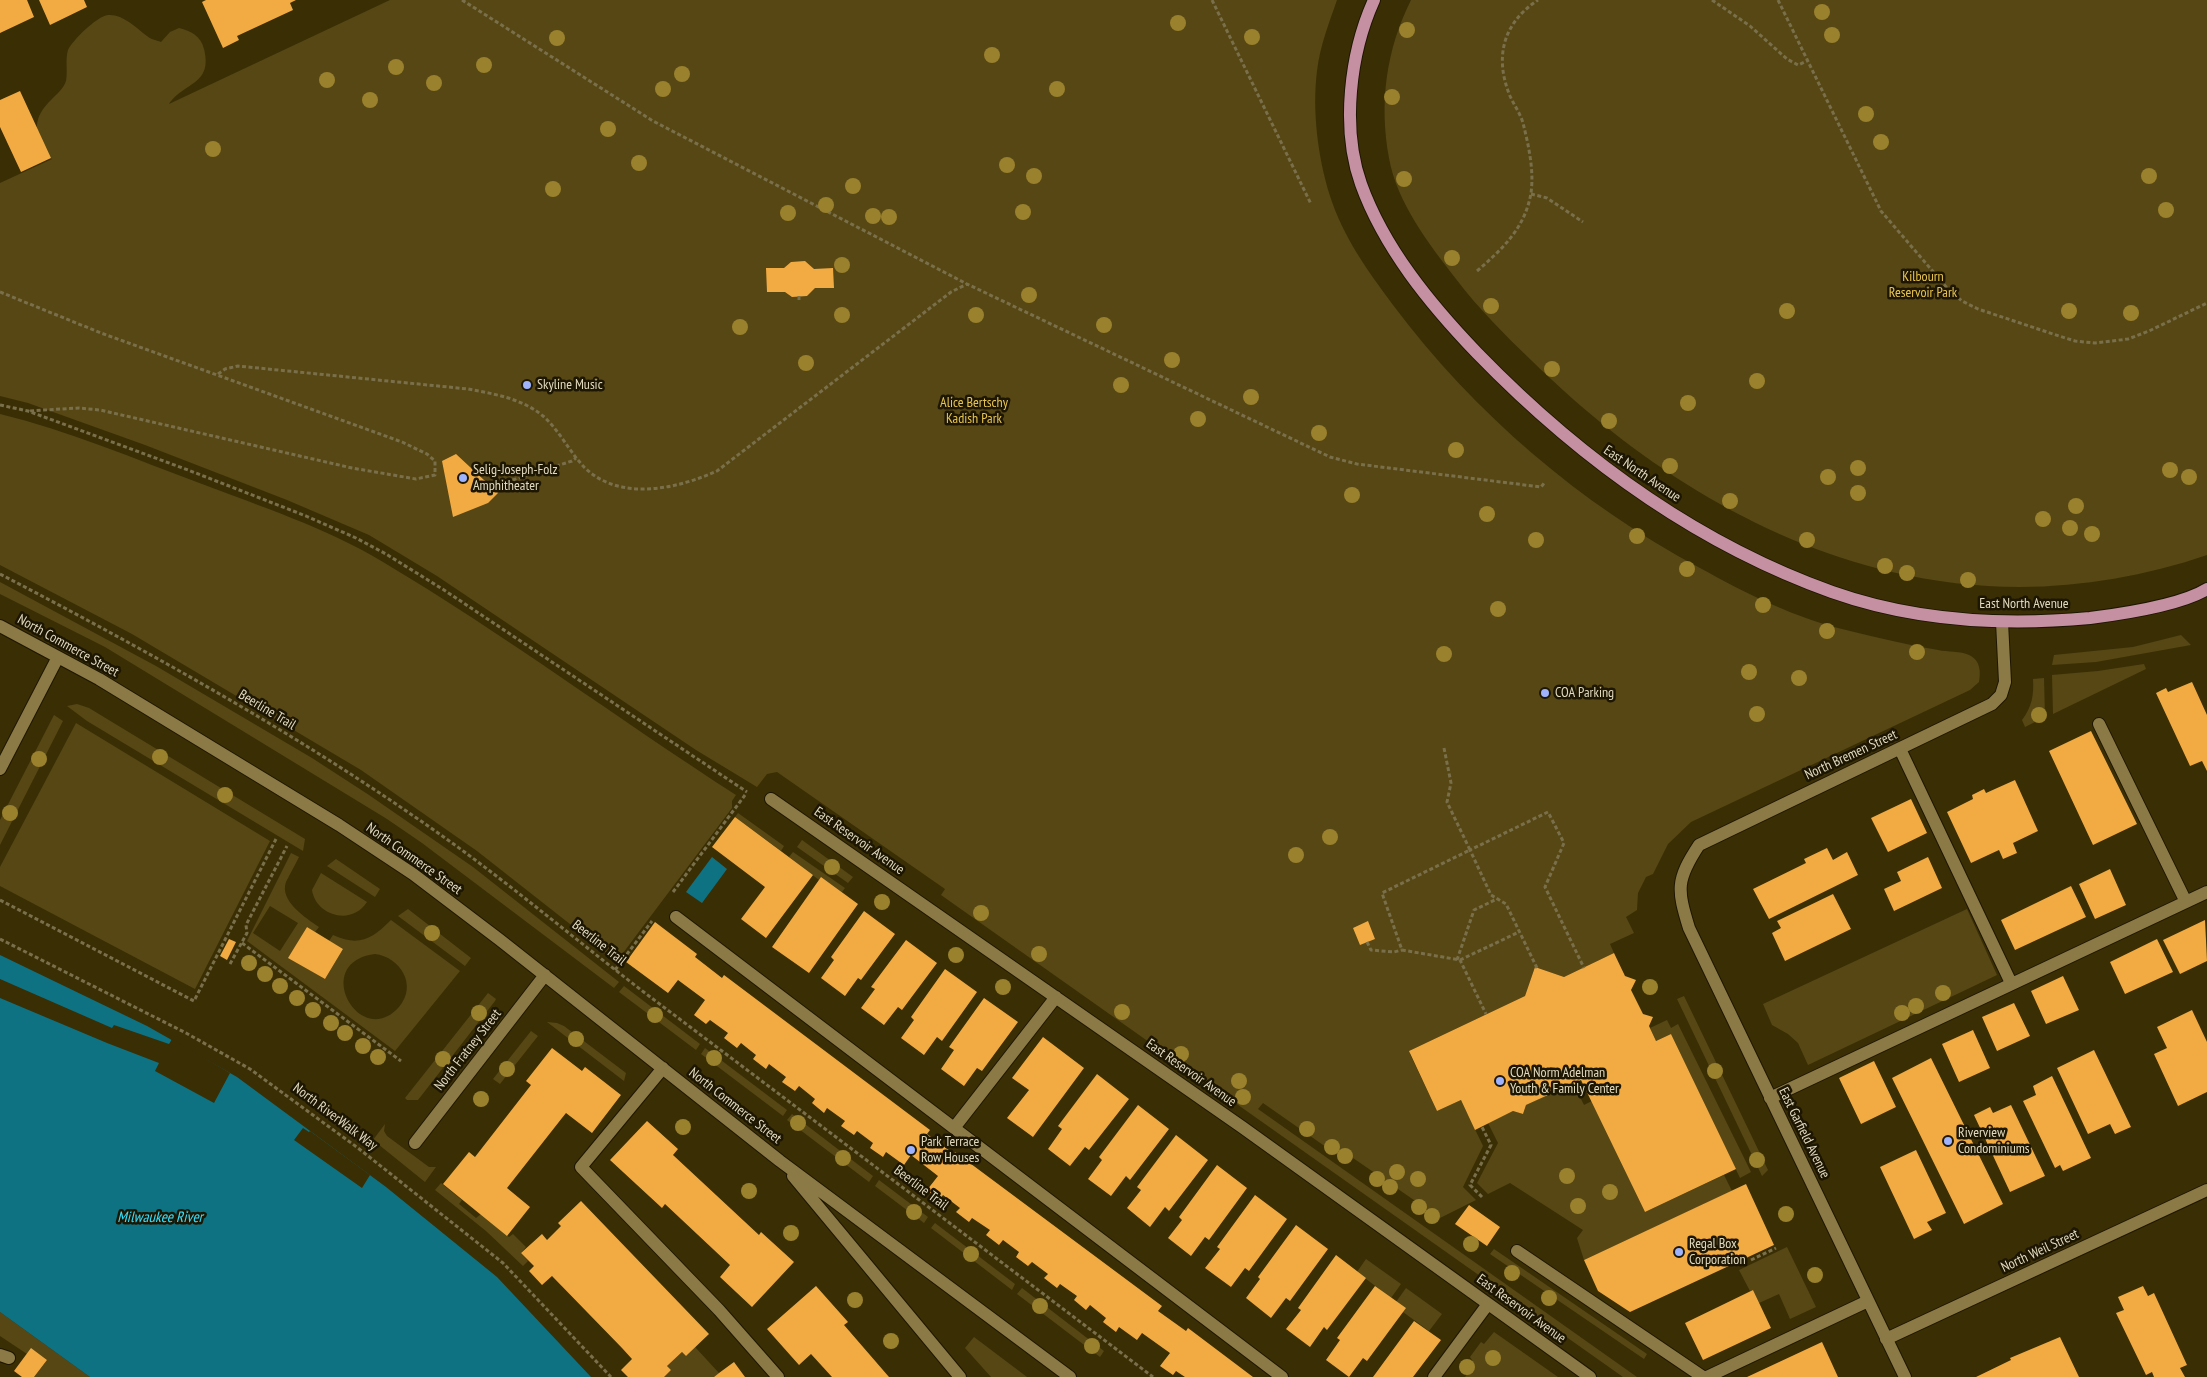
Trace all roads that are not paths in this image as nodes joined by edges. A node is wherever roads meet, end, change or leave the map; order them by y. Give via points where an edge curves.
1 (1374, 0) edge
2 (2205, 592) edge
3 (2002, 622) junction
4 (0, 626) edge
5 (58, 657) junction
6 (2099, 724) dead end
7 (1900, 748) junction
8 (0, 769) edge
9 (771, 798) road end
10 (2207, 892) edge
11 (1681, 901) joint
12 (2186, 902) junction
13 (676, 916) dead end
14 (545, 974) junction
15 (2012, 983) junction
16 (1056, 997) junction
17 (663, 1068) junction
18 (1770, 1098) junction
19 (954, 1128) junction
20 (415, 1143) dead end
21 (780, 1161) junction
22 (2207, 1190) edge
23 (1517, 1252) dead end
24 (1868, 1302) junction
25 (1488, 1304) junction
26 (1886, 1339) junction
27 (778, 1377) edge
28 (960, 1377) edge
29 (1070, 1377) edge
30 (1282, 1377) edge
31 (1434, 1377) edge
32 (1590, 1377) edge
33 (1703, 1377) edge
34 (1707, 1377) edge
35 (1905, 1377) edge

1 - 3 main road, East North Avenue via 1364,21 1350,105 1352,141 1360,181 1378,224 1402,263 1434,305 1491,367 1555,428 1625,483 1702,532 1744,554 1833,592 1884,606 1935,616
2 - 3 main road, East North Avenue via 2111,616
3 - 7 street, North Bremen Street via 2005,682 2002,695 1987,707
4 - 5 street, North Commerce Street
5 - 8 street
5 - 14 street, North Commerce Street via 387,856
6 - 12 street
7 - 11 street, North Bremen Street via 1699,845 1680,884
7 - 15 street
9 - 16 street, East Reservoir Avenue
10 - 12 street
11 - 18 street, East Garfield Avenue via 1689,928
12 - 15 street
13 - 19 street
14 - 17 street, North Commerce Street
14 - 20 street, North Fratney Street
15 - 18 street
16 - 19 street
16 - 25 street, East Reservoir Avenue
17 - 21 street, North Commerce Street
17 - 27 street via 581,1167 724,1315
18 - 24 street, East Garfield Avenue
19 - 30 street
21 - 28 street, North Commerce Street
21 - 29 street, North Commerce Street
22 - 26 street, North Weil Street
23 - 33 street
24 - 26 street, East Garfield Avenue
24 - 34 street
25 - 31 street
25 - 32 street, East Reservoir Avenue
26 - 35 street, East Garfield Avenue

